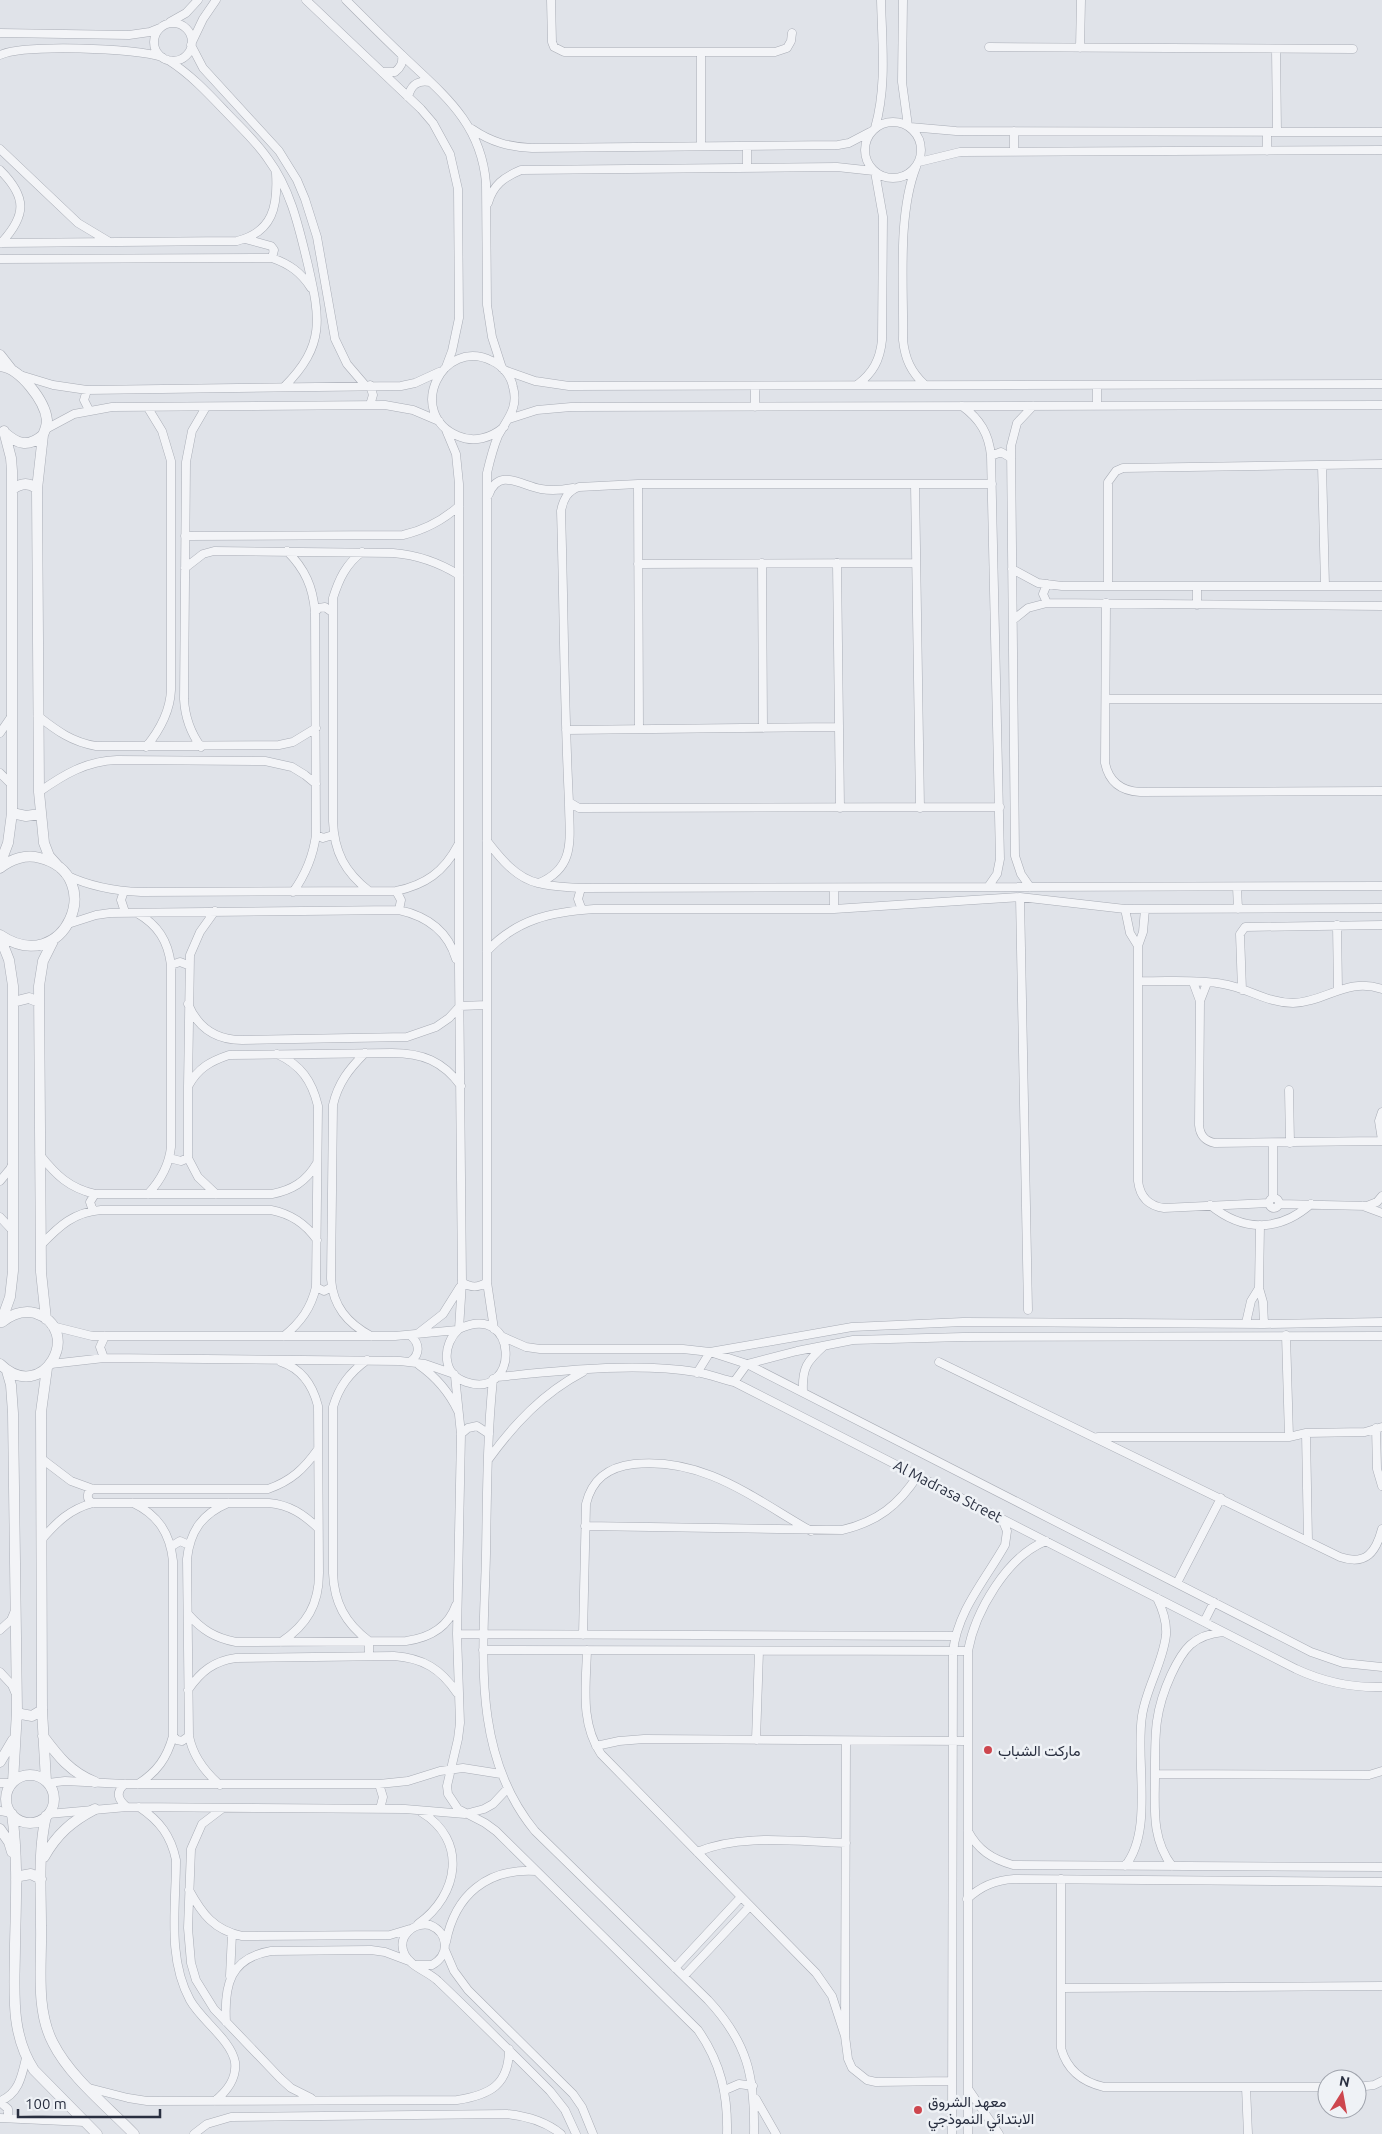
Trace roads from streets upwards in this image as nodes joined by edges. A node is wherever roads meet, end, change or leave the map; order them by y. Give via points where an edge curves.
1 (198, 0) edge
2 (216, 0) edge
3 (306, 0) edge
4 (346, 0) edge
5 (551, 0) edge
6 (881, 0) edge
7 (903, 0) edge
8 (1081, 0) edge
9 (164, 26) junction
10 (0, 33) edge
11 (792, 33) dead end
12 (192, 44) junction
13 (989, 47) dead end
14 (1080, 48) junction
15 (1276, 49) junction
16 (1353, 49) dead end
17 (701, 52) junction
18 (0, 55) edge
19 (402, 55) junction
20 (165, 59) junction
21 (383, 72) junction
22 (430, 82) junction
23 (408, 97) junction
24 (909, 126) junction
25 (470, 128) junction
26 (872, 130) junction
27 (1014, 131) junction
28 (1267, 132) junction
29 (1277, 132) junction
30 (1382, 132) edge
31 (701, 146) junction
32 (747, 146) junction
33 (0, 149) edge
34 (1382, 150) edge
35 (1014, 151) junction
36 (1267, 151) junction
37 (917, 164) junction
38 (747, 168) junction
39 (0, 170) edge
40 (276, 171) junction
41 (874, 171) junction
42 (486, 207) junction
43 (245, 239) junction
44 (0, 243) edge
45 (112, 243) junction
46 (272, 258) junction
47 (0, 259) edge
48 (315, 296) junction
49 (318, 326) junction
50 (332, 326) junction
51 (0, 355) edge
52 (0, 366) edge
53 (444, 368) junction
54 (503, 369) junction
55 (15, 372) junction
56 (1382, 384) edge
57 (368, 385) junction
58 (857, 385) junction
59 (925, 385) junction
60 (1096, 385) junction
61 (755, 386) junction
62 (284, 387) junction
63 (87, 390) junction
64 (370, 405) junction
65 (1382, 405) edge
66 (962, 406) junction
67 (1033, 406) junction
68 (1097, 406) junction
69 (206, 407) junction
70 (755, 407) junction
71 (148, 408) junction
72 (89, 410) junction
73 (509, 419) junction
74 (439, 421) junction
75 (504, 426) junction
76 (445, 428) junction
77 (2, 429) edge
78 (44, 432) junction
79 (991, 456) junction
80 (1011, 458) junction
81 (170, 461) junction
82 (186, 462) junction
83 (1322, 464) junction
84 (1382, 464) edge
85 (638, 484) junction
86 (915, 484) junction
87 (992, 484) junction
88 (579, 486) junction
89 (12, 489) junction
90 (37, 489) junction
91 (488, 499) junction
92 (459, 506) junction
93 (185, 536) junction
94 (375, 536) junction
95 (287, 551) junction
96 (362, 552) junction
97 (375, 552) junction
98 (762, 563) junction
99 (837, 563) junction
100 (916, 563) junction
101 (638, 564) junction
102 (185, 568) junction
103 (1012, 569) junction
104 (458, 576) junction
105 (1047, 584) junction
106 (1108, 586) junction
107 (1197, 586) junction
108 (1325, 586) junction
109 (1382, 586) edge
110 (1047, 603) junction
111 (1106, 603) junction
112 (1197, 604) junction
113 (1382, 606) edge
114 (315, 612) junction
115 (332, 612) junction
116 (1013, 620) junction
117 (1013, 667) junction
118 (996, 668) junction
119 (170, 698) junction
120 (1106, 698) junction
121 (184, 699) junction
122 (1382, 699) edge
123 (12, 716) junction
124 (38, 716) junction
125 (839, 727) junction
126 (316, 728) junction
127 (763, 728) junction
128 (639, 729) junction
129 (566, 730) junction
130 (0, 733) edge
131 (96, 746) junction
132 (201, 746) junction
133 (266, 746) junction
134 (146, 747) junction
135 (265, 761) junction
136 (96, 762) junction
137 (0, 774) edge
138 (316, 784) junction
139 (12, 785) junction
140 (1382, 791) edge
141 (38, 792) junction
142 (569, 802) junction
143 (1000, 807) junction
144 (840, 808) junction
145 (920, 808) junction
146 (12, 813) junction
147 (40, 814) junction
148 (316, 835) junction
149 (333, 835) junction
150 (487, 841) junction
151 (459, 843) junction
152 (1000, 859) junction
153 (1016, 859) junction
154 (0, 864) edge
155 (58, 866) junction
156 (0, 868) edge
157 (66, 875) junction
158 (538, 883) junction
159 (1382, 886) edge
160 (988, 887) junction
161 (1030, 887) junction
162 (1237, 887) junction
163 (581, 888) junction
164 (834, 888) junction
165 (369, 891) junction
166 (396, 891) junction
167 (124, 892) junction
168 (292, 892) junction
169 (1020, 897) junction
170 (1238, 908) junction
171 (1382, 908) edge
172 (834, 909) junction
173 (1125, 909) junction
174 (1145, 909) junction
175 (399, 910) junction
176 (582, 910) junction
177 (124, 912) junction
178 (136, 912) junction
179 (215, 912) junction
180 (68, 924) junction
181 (1337, 925) junction
182 (1382, 925) edge
183 (0, 936) edge
184 (54, 939) junction
185 (1138, 946) junction
186 (487, 951) junction
187 (171, 965) junction
188 (188, 965) junction
189 (459, 968) junction
190 (1138, 981) junction
191 (1193, 982) junction
192 (1207, 983) junction
193 (1382, 989) edge
194 (1242, 990) junction
195 (1338, 990) junction
196 (1200, 1001) junction
197 (13, 1002) junction
198 (39, 1002) junction
199 (188, 1004) junction
200 (487, 1005) junction
201 (460, 1006) junction
202 (392, 1038) junction
203 (242, 1040) junction
204 (365, 1053) junction
205 (392, 1053) junction
206 (243, 1054) junction
207 (277, 1054) junction
208 (461, 1086) junction
209 (188, 1087) junction
210 (1289, 1090) dead end
211 (1382, 1102) edge
212 (333, 1105) junction
213 (318, 1106) junction
214 (1382, 1112) edge
215 (1382, 1140) edge
216 (1273, 1143) junction
217 (1290, 1143) junction
218 (40, 1155) junction
219 (13, 1158) junction
220 (170, 1158) junction
221 (188, 1158) junction
222 (318, 1162) junction
223 (0, 1181) edge
224 (95, 1194) junction
225 (148, 1194) junction
226 (216, 1194) junction
227 (272, 1194) junction
228 (1382, 1196) edge
229 (1274, 1203) junction
230 (1311, 1204) junction
231 (1210, 1205) junction
232 (1361, 1206) junction
233 (271, 1210) junction
234 (93, 1211) junction
235 (1382, 1213) edge
236 (0, 1217) edge
237 (1274, 1224) junction
238 (1260, 1225) junction
239 (13, 1231) junction
240 (317, 1240) junction
241 (41, 1245) junction
242 (487, 1282) junction
243 (462, 1284) junction
244 (316, 1287) junction
245 (332, 1287) junction
246 (1259, 1288) junction
247 (1028, 1310) dead end
248 (1036, 1322) junction
249 (1382, 1322) edge
250 (0, 1323) edge
251 (49, 1323) junction
252 (1246, 1323) junction
253 (1264, 1324) junction
254 (494, 1329) junction
255 (458, 1330) junction
256 (1286, 1335) junction
257 (104, 1336) junction
258 (284, 1336) junction
259 (414, 1336) junction
260 (501, 1336) junction
261 (1382, 1336) edge
262 (372, 1337) junction
263 (1037, 1337) junction
264 (825, 1344) junction
265 (710, 1352) junction
266 (104, 1358) junction
267 (274, 1360) junction
268 (367, 1360) junction
269 (413, 1362) junction
270 (939, 1362) dead end
271 (748, 1364) junction
272 (49, 1366) junction
273 (3, 1368) edge
274 (586, 1370) junction
275 (697, 1372) junction
276 (454, 1375) junction
277 (495, 1378) junction
278 (734, 1382) junction
279 (803, 1391) junction
280 (318, 1406) junction
281 (333, 1407) junction
282 (460, 1417) junction
283 (1379, 1432) edge
284 (1306, 1433) junction
285 (461, 1434) junction
286 (489, 1434) junction
287 (1095, 1437) junction
288 (1289, 1437) junction
289 (318, 1449) junction
290 (42, 1458) junction
291 (488, 1460) junction
292 (918, 1475) junction
293 (1382, 1486) edge
294 (93, 1489) junction
295 (268, 1489) junction
296 (1220, 1498) junction
297 (269, 1502) junction
298 (93, 1503) junction
299 (133, 1503) junction
300 (228, 1503) junction
301 (1002, 1519) junction
302 (585, 1526) junction
303 (318, 1528) junction
304 (1382, 1529) edge
305 (811, 1531) junction
306 (42, 1539) junction
307 (1046, 1541) junction
308 (1308, 1541) junction
309 (189, 1545) junction
310 (172, 1546) junction
311 (1177, 1583) junction
312 (319, 1587) junction
313 (334, 1588) junction
314 (1157, 1598) junction
315 (458, 1599) junction
316 (1214, 1602) junction
317 (15, 1611) junction
318 (188, 1614) junction
319 (1204, 1622) junction
320 (0, 1630) edge
321 (1224, 1632) junction
322 (457, 1634) junction
323 (484, 1634) junction
324 (583, 1635) junction
325 (955, 1636) junction
326 (369, 1641) junction
327 (236, 1642) junction
328 (281, 1642) junction
329 (483, 1650) junction
330 (587, 1650) junction
331 (759, 1651) junction
332 (968, 1651) junction
333 (952, 1652) junction
334 (369, 1656) junction
335 (236, 1658) junction
336 (1382, 1667) edge
337 (0, 1672) edge
338 (1382, 1687) edge
339 (188, 1690) junction
340 (458, 1695) junction
341 (16, 1697) junction
342 (17, 1710) junction
343 (42, 1710) junction
344 (16, 1735) junction
345 (42, 1736) junction
346 (173, 1736) junction
347 (189, 1736) junction
348 (756, 1740) junction
349 (846, 1741) junction
350 (952, 1741) junction
351 (967, 1742) junction
352 (596, 1746) junction
353 (0, 1762) edge
354 (450, 1769) junction
355 (1382, 1772) edge
356 (501, 1774) junction
357 (1155, 1774) junction
358 (47, 1782) junction
359 (95, 1782) junction
360 (0, 1783) edge
361 (12, 1783) junction
362 (125, 1784) junction
363 (138, 1784) junction
364 (379, 1784) junction
365 (220, 1785) junction
366 (508, 1788) junction
367 (127, 1807) junction
368 (139, 1807) junction
369 (223, 1808) junction
370 (96, 1809) junction
371 (380, 1809) junction
372 (417, 1810) junction
373 (0, 1811) edge
374 (12, 1814) junction
375 (465, 1814) junction
376 (47, 1815) junction
377 (0, 1829) edge
378 (967, 1830) junction
379 (846, 1843) junction
380 (696, 1852) junction
381 (15, 1860) junction
382 (42, 1860) junction
383 (176, 1860) junction
384 (189, 1860) junction
385 (1025, 1866) junction
386 (1125, 1866) junction
387 (1172, 1866) junction
388 (1382, 1867) edge
389 (536, 1871) junction
390 (1025, 1879) junction
391 (16, 1880) junction
392 (41, 1880) junction
393 (1061, 1880) junction
394 (1382, 1882) edge
395 (188, 1889) junction
396 (741, 1897) junction
397 (968, 1899) junction
398 (750, 1906) junction
399 (412, 1928) junction
400 (232, 1934) junction
401 (271, 1936) junction
402 (445, 1947) junction
403 (271, 1951) junction
404 (414, 1964) junction
405 (675, 1968) junction
406 (684, 1976) junction
407 (230, 1980) junction
408 (1382, 1986) edge
409 (1061, 1988) junction
410 (468, 1990) junction
411 (458, 2000) junction
412 (226, 2022) junction
413 (237, 2032) junction
414 (845, 2036) junction
415 (224, 2041) junction
416 (509, 2049) junction
417 (26, 2058) junction
418 (952, 2081) junction
419 (1382, 2082) edge
420 (753, 2086) junction
421 (1367, 2086) edge
422 (1246, 2087) junction
423 (1317, 2087) edge
424 (89, 2088) junction
425 (968, 2088) junction
426 (726, 2090) junction
427 (754, 2096) junction
428 (318, 2100) junction
429 (457, 2100) junction
430 (0, 2101) edge
431 (215, 2101) junction
432 (458, 2114) junction
433 (4, 2118) edge
434 (85, 2122) junction
435 (97, 2134) edge
436 (134, 2134) edge
437 (194, 2134) edge
438 (561, 2134) edge
439 (576, 2134) edge
440 (593, 2134) edge
441 (727, 2134) edge
442 (754, 2134) edge
443 (776, 2134) edge
444 (952, 2134) edge
445 (968, 2134) edge
446 (999, 2134) edge
447 (1248, 2134) edge

1 - 9 street
2 - 12 street
3 - 21 street
4 - 19 street
5 - 17 street via 552,42 559,50
6 - 26 street via 882,84 880,106
7 - 24 street via 902,82
8 - 14 street
9 - 10 street via 130,35
9 - 12 street via 173,23 184,27
9 - 20 street via 154,39 154,46
11 - 17 street via 790,45 780,52
12 - 20 street via 186,56 174,61
12 - 50 street via 203,68 279,151 297,180 314,228
13 - 14 street
14 - 15 street
15 - 16 street
15 - 29 street
17 - 31 street
18 - 20 street via 29,49 134,51
19 - 21 street via 400,68 389,74
19 - 22 street
20 - 40 street via 200,85 259,147
21 - 23 street
22 - 23 street via 415,84
22 - 25 street via 445,95
23 - 53 street via 433,123 442,138 450,154 458,189 459,318 452,352
24 - 26 street via 888,122
24 - 27 street via 956,131
24 - 37 street via 921,143
25 - 31 street via 492,141 518,147
25 - 42 street via 484,164
26 - 32 street via 849,143 838,145
26 - 41 street via 865,143 865,155
27 - 28 street
27 - 35 street
28 - 29 street
28 - 36 street
29 - 30 street
31 - 32 street
32 - 38 street
33 - 45 street via 78,223
34 - 36 street
35 - 36 street
35 - 37 street via 960,152
37 - 41 street via 900,177 887,177
37 - 59 street via 904,215 904,340 909,365
38 - 41 street via 850,167
38 - 42 street via 521,170 498,183
39 - 44 street via 18,191 21,209 15,227
40 - 43 street via 277,188 272,216 265,226
40 - 48 street via 293,207
41 - 58 street via 883,217 881,353 868,377
42 - 54 street via 487,305 492,337
43 - 45 street via 229,242
43 - 46 street via 271,246 274,250
44 - 45 street
46 - 47 street
46 - 48 street via 298,271
48 - 49 street
49 - 50 street via 325,330
49 - 62 street via 310,353
50 - 57 street via 340,352 355,376
51 - 55 street
52 - 55 street
53 - 54 street via 461,358 478,357 495,362
53 - 57 street via 400,386
53 - 74 street via 437,377 432,395
54 - 61 street via 536,382 569,386
54 - 73 street via 515,393
55 - 63 street via 53,385
55 - 78 street via 43,407 47,422
56 - 60 street
57 - 62 street
57 - 64 street via 373,395
58 - 59 street
58 - 61 street
59 - 60 street
60 - 68 street
61 - 70 street
62 - 63 street
63 - 72 street via 84,400
64 - 69 street
64 - 74 street via 413,410
65 - 68 street
66 - 67 street
66 - 70 street
66 - 79 street via 980,422 990,444
67 - 68 street
67 - 80 street via 1017,423
69 - 71 street
69 - 82 street via 192,431
70 - 73 street via 555,408
71 - 72 street
71 - 81 street via 162,431
72 - 78 street via 74,414
73 - 75 street
74 - 76 street
75 - 76 street via 479,439 461,438
75 - 91 street via 487,473
76 - 92 street via 459,468
77 - 78 street via 24,444 31,443
77 - 89 street via 11,458
78 - 90 street
79 - 80 street via 1001,452
79 - 87 street
80 - 103 street
81 - 82 street
81 - 119 street
82 - 93 street
83 - 84 street
83 - 106 street via 1130,467 1116,471 1108,482
83 - 108 street
85 - 86 street
85 - 88 street
85 - 101 street
86 - 87 street
86 - 100 street
87 - 118 street
88 - 91 street via 563,490 543,489 505,479 494,484
88 - 129 street via 567,495 560,511
89 - 90 street via 29,484
89 - 123 street
90 - 124 street
91 - 150 street
92 - 94 street via 439,522 422,530 403,535
92 - 104 street
93 - 94 street
93 - 102 street
94 - 97 street via 378,546
95 - 96 street
95 - 102 street via 214,552 203,554
95 - 114 street via 305,572 311,585
96 - 97 street
96 - 115 street via 344,572 333,598
97 - 104 street via 428,558
98 - 99 street
98 - 101 street
98 - 127 street
99 - 100 street
99 - 125 street
100 - 145 street
101 - 128 street
102 - 121 street
103 - 105 street via 1029,580
103 - 116 street
104 - 151 street
105 - 106 street
105 - 110 street via 1043,594
106 - 107 street
107 - 108 street
107 - 112 street
108 - 109 street
110 - 111 street
110 - 116 street via 1028,608
111 - 112 street
111 - 120 street
112 - 113 street
114 - 115 street via 325,607
114 - 126 street
115 - 149 street
116 - 117 street
117 - 118 street
117 - 153 street
118 - 143 street
119 - 121 street via 178,704
119 - 134 street via 162,725
120 - 122 street
120 - 140 street via 1107,770 1115,784 1130,792
121 - 132 street via 190,729
123 - 130 street
123 - 139 street
124 - 131 street via 72,740
124 - 141 street
125 - 127 street
125 - 144 street
126 - 133 street via 293,742
126 - 138 street
127 - 128 street
128 - 129 street
129 - 142 street
131 - 134 street
131 - 136 street via 93,754
132 - 133 street
132 - 134 street
133 - 135 street via 272,754
135 - 136 street
135 - 138 street via 292,767
136 - 141 street via 67,773
137 - 139 street
138 - 148 street
139 - 146 street
141 - 147 street
142 - 144 street via 586,809
142 - 158 street via 570,853 554,875
143 - 145 street
143 - 152 street
144 - 145 street
146 - 147 street
146 - 154 street via 8,843
147 - 155 street via 44,843
148 - 149 street via 323,838
148 - 168 street via 311,859
149 - 165 street via 341,861 353,878
150 - 158 street via 511,869
150 - 186 street
151 - 166 street via 451,858 434,876 412,888
151 - 189 street
152 - 153 street via 1006,863
152 - 160 street via 997,874
153 - 161 street
155 - 156 street via 48,860 26,856
155 - 157 street
157 - 167 street via 93,886
157 - 180 street via 73,889 75,905
158 - 163 street
159 - 162 street
160 - 161 street
160 - 164 street
161 - 162 street
162 - 170 street
163 - 164 street
163 - 176 street via 578,899
164 - 172 street
165 - 166 street
165 - 168 street
166 - 175 street via 401,900
167 - 168 street
167 - 177 street via 120,900
169 - 172 street
169 - 173 street
169 - 247 street
170 - 171 street
170 - 174 street
172 - 176 street
173 - 174 street
173 - 185 street via 1130,933
174 - 185 street via 1144,932
175 - 179 street
175 - 189 street via 414,913 444,934 454,950
176 - 186 street via 546,915 523,924 502,936
177 - 178 street
177 - 180 street via 96,915
178 - 179 street
178 - 187 street via 147,919 164,939
179 - 188 street via 194,944
180 - 184 street
181 - 182 street
181 - 194 street via 1245,927 1240,934
181 - 195 street
183 - 184 street via 20,945 32,946
183 - 197 street via 12,973
184 - 198 street via 43,961
185 - 190 street
186 - 200 street
187 - 188 street via 180,962
187 - 220 street
188 - 199 street
189 - 201 street
190 - 191 street
190 - 231 street via 1139,1188 1146,1200 1157,1207
191 - 192 street
191 - 196 street
192 - 194 street
192 - 196 street
193 - 195 street via 1356,985
194 - 195 street via 1283,1003 1310,1000
196 - 216 street via 1201,1136 1215,1143
197 - 198 street via 29,998
197 - 219 street
198 - 218 street
199 - 203 street via 192,1015 208,1032 231,1040
199 - 209 street
200 - 201 street
200 - 242 street
201 - 202 street via 449,1018 422,1034
201 - 208 street
202 - 203 street
202 - 205 street
203 - 206 street
204 - 205 street
204 - 207 street
204 - 212 street via 340,1082
205 - 208 street via 410,1053 434,1060
206 - 207 street
206 - 209 street via 215,1060 194,1076
207 - 213 street via 300,1068 315,1092
208 - 243 street
209 - 221 street
210 - 217 street
211 - 214 street
212 - 213 street via 324,1103
212 - 245 street
213 - 222 street
214 - 215 street via 1379,1122
215 - 217 street
216 - 217 street
216 - 229 street
218 - 224 street via 69,1186
218 - 241 street
219 - 223 street via 10,1169
219 - 239 street
220 - 221 street via 177,1161
220 - 225 street via 162,1177
221 - 226 street via 198,1177
222 - 227 street via 304,1180 283,1192
222 - 240 street
224 - 225 street
224 - 234 street via 90,1202
225 - 226 street
226 - 227 street
227 - 233 street
228 - 232 street via 1372,1204
229 - 230 street
229 - 231 street
229 - 237 street
230 - 232 street
230 - 237 street via 1294,1217
231 - 238 street via 1233,1220
232 - 235 street
233 - 234 street
233 - 240 street via 293,1216
234 - 241 street via 70,1218
236 - 239 street
237 - 238 street
238 - 246 street
239 - 250 street via 10,1297
240 - 244 street
241 - 251 street via 42,1288
242 - 243 street via 477,1287
242 - 254 street
243 - 255 street
243 - 259 street via 443,1314
244 - 245 street via 324,1291
244 - 258 street via 306,1315
245 - 262 street via 336,1303 345,1317
246 - 252 street via 1251,1301
246 - 253 street
248 - 252 street
248 - 263 street
248 - 265 street via 852,1327
249 - 253 street
250 - 251 street via 15,1314 31,1312
251 - 257 street via 79,1334
251 - 272 street via 58,1345
252 - 253 street
254 - 255 street via 476,1323
254 - 260 street
255 - 259 street
255 - 276 street via 450,1338 446,1356
256 - 261 street
256 - 263 street
256 - 288 street
257 - 258 street
257 - 266 street via 100,1347
258 - 262 street
259 - 262 street
259 - 269 street via 418,1348
260 - 265 street, Al Madrasa Street via 526,1347 540,1349 669,1348
260 - 277 street via 507,1352 502,1370
263 - 264 street via 853,1340
264 - 271 street
264 - 279 street via 807,1363 802,1379
265 - 271 street, Al Madrasa Street
265 - 275 street
266 - 267 street
266 - 272 street
267 - 268 street
267 - 280 street via 293,1368 308,1382
268 - 269 street
268 - 281 street via 342,1385
269 - 276 street
269 - 282 street via 426,1370 446,1392
270 - 287 street
271 - 278 street
271 - 279 street, Al Madrasa Street
272 - 273 street via 28,1376
272 - 290 street via 42,1396
273 - 317 street via 11,1386 13,1414
274 - 275 street, Al Madrasa Street via 653,1368
274 - 277 street, Al Madrasa Street
274 - 291 street via 522,1416
275 - 278 street, Al Madrasa Street
276 - 277 street via 474,1384 484,1384
276 - 282 street
277 - 286 street
278 - 292 street, Al Madrasa Street
279 - 311 street, Al Madrasa Street
280 - 281 street via 326,1403
280 - 289 street
281 - 313 street
282 - 285 street
283 - 284 street
283 - 293 street via 1377,1469
284 - 288 street
284 - 308 street
285 - 286 street via 472,1426 482,1427
285 - 315 street
286 - 291 street
287 - 288 street
287 - 296 street
289 - 295 street via 301,1471
289 - 303 street
290 - 294 street via 71,1481
290 - 306 street
291 - 323 street
292 - 301 street, Al Madrasa Street
292 - 305 street via 900,1500 875,1520 842,1530
294 - 295 street
294 - 298 street via 87,1496
295 - 297 street via 272,1494
296 - 308 street
296 - 311 street
297 - 300 street
297 - 303 street via 294,1509
298 - 299 street
298 - 306 street via 60,1519
299 - 300 street
299 - 310 street via 144,1508 161,1524
300 - 309 street via 207,1515 192,1534
301 - 307 street, Al Madrasa Street
301 - 325 street via 1007,1531 1005,1544 964,1614
302 - 305 street
302 - 305 street via 588,1494 603,1474 620,1466 667,1463 715,1476
302 - 324 street
303 - 312 street
304 - 308 street via 1373,1552 1358,1560 1340,1557
306 - 343 street
307 - 314 street, Al Madrasa Street
307 - 332 street via 1022,1554 1003,1578 976,1621
309 - 310 street via 180,1541
309 - 318 street
310 - 346 street
311 - 316 street, Al Madrasa Street
312 - 313 street via 326,1592
312 - 328 street via 303,1625
313 - 326 street via 346,1618
314 - 319 street, Al Madrasa Street
314 - 386 street via 1166,1621 1166,1634 1144,1706 1140,1729 1139,1839
315 - 322 street
315 - 326 street via 449,1618 434,1633 406,1641
316 - 319 street
316 - 336 street, Al Madrasa Street via 1320,1655 1343,1663
317 - 320 street
317 - 341 street
318 - 327 street via 209,1633
318 - 339 street
319 - 321 street, Al Madrasa Street
321 - 338 street, Al Madrasa Street via 1312,1676 1342,1685
321 - 357 street via 1212,1633 1191,1644 1177,1662 1157,1715
322 - 323 street
322 - 340 street
323 - 324 street
323 - 329 street
324 - 325 street
325 - 333 street
326 - 328 street
326 - 334 street
327 - 328 street
327 - 335 street via 233,1648
329 - 330 street
329 - 356 street via 486,1716
330 - 331 street
330 - 352 street via 586,1716
331 - 333 street
331 - 348 street
332 - 333 street
332 - 351 street
333 - 350 street
334 - 335 street
334 - 340 street via 420,1660 442,1673
335 - 339 street via 213,1664
337 - 341 street via 12,1684
339 - 347 street
340 - 354 street via 458,1739
341 - 342 street
342 - 343 street via 32,1716
342 - 344 street
343 - 345 street
344 - 353 street
344 - 361 street
345 - 358 street
345 - 359 street via 70,1769
346 - 347 street via 182,1741
346 - 363 street via 158,1768
347 - 365 street via 196,1757
348 - 349 street
348 - 352 street via 644,1739 619,1740
349 - 350 street
349 - 379 street
350 - 351 street
350 - 418 street
351 - 378 street
352 - 380 street
354 - 356 street via 476,1768
354 - 364 street via 408,1782
354 - 375 street via 448,1794
355 - 357 street via 1369,1775
356 - 366 street
357 - 387 street via 1155,1830 1161,1849
358 - 359 street
358 - 361 street via 29,1775
358 - 376 street via 54,1799
359 - 362 street
360 - 361 street
361 - 374 street via 6,1798
362 - 363 street
362 - 367 street via 118,1796
363 - 365 street
364 - 365 street
364 - 371 street via 383,1796
366 - 375 street via 493,1804
366 - 405 street via 535,1831
367 - 368 street
367 - 370 street
368 - 369 street
368 - 383 street via 151,1814 164,1830 174,1847
369 - 371 street
369 - 384 street via 202,1824 195,1835
370 - 376 street
370 - 382 street via 78,1817 64,1829
371 - 372 street
372 - 375 street
372 - 399 street via 436,1823 451,1846 454,1860 453,1874 442,1898 425,1919
373 - 374 street
374 - 376 street via 32,1822
374 - 381 street
375 - 389 street via 496,1831
376 - 382 street
377 - 381 street
378 - 385 street via 990,1856 1001,1862
378 - 397 street
379 - 380 street via 734,1841
379 - 414 street
380 - 396 street
381 - 391 street
382 - 392 street
383 - 384 street via 183,1856
383 - 415 street via 175,1941 179,1972 194,2008
384 - 395 street
385 - 386 street
385 - 390 street via 1022,1871
386 - 387 street
387 - 388 street
389 - 402 street via 510,1871 497,1875 472,1891 454,1915
389 - 426 street via 698,2030 716,2059
390 - 393 street
390 - 397 street via 994,1882
391 - 392 street via 25,1874
391 - 417 street via 16,2020
392 - 424 street via 44,2014 60,2056
393 - 394 street
393 - 409 street
395 - 400 street via 204,1916
395 - 412 street via 191,1963 204,1995
396 - 398 street
396 - 405 street
397 - 425 street
398 - 406 street
398 - 414 street via 824,1984 837,2009
399 - 401 street via 390,1935
399 - 402 street via 424,1924 434,1927 442,1934
399 - 404 street via 402,1946 406,1958
400 - 401 street
400 - 407 street
401 - 403 street via 268,1942
402 - 404 street via 440,1959 432,1965
402 - 410 street via 454,1971
403 - 404 street via 371,1950 392,1954
403 - 407 street via 246,1959
404 - 411 street
405 - 406 street
406 - 420 street via 729,2025 744,2054
407 - 412 street
408 - 409 street
409 - 422 street via 1060,2038 1064,2057 1080,2078 1091,2084 1104,2087
410 - 411 street via 459,1993
410 - 440 street via 573,2094 582,2106
411 - 416 street
412 - 413 street
413 - 415 street via 233,2040
413 - 428 street via 291,2088
414 - 418 street via 852,2068 867,2080
415 - 431 street via 235,2061 235,2073 231,2084
416 - 429 street via 508,2068 499,2084 480,2094
416 - 439 street via 558,2100
417 - 430 street via 16,2088
417 - 434 street
418 - 444 street
419 - 421 street
420 - 426 street via 739,2084
420 - 427 street
422 - 423 street
422 - 447 street
424 - 431 street via 147,2101
424 - 436 street
425 - 445 street
425 - 446 street
426 - 441 street
427 - 442 street
427 - 443 street
428 - 429 street
428 - 431 street
429 - 432 street via 461,2107
430 - 433 street via 8,2109
432 - 437 street via 231,2116 207,2124
432 - 438 street via 524,2115
433 - 434 street
434 - 435 street

